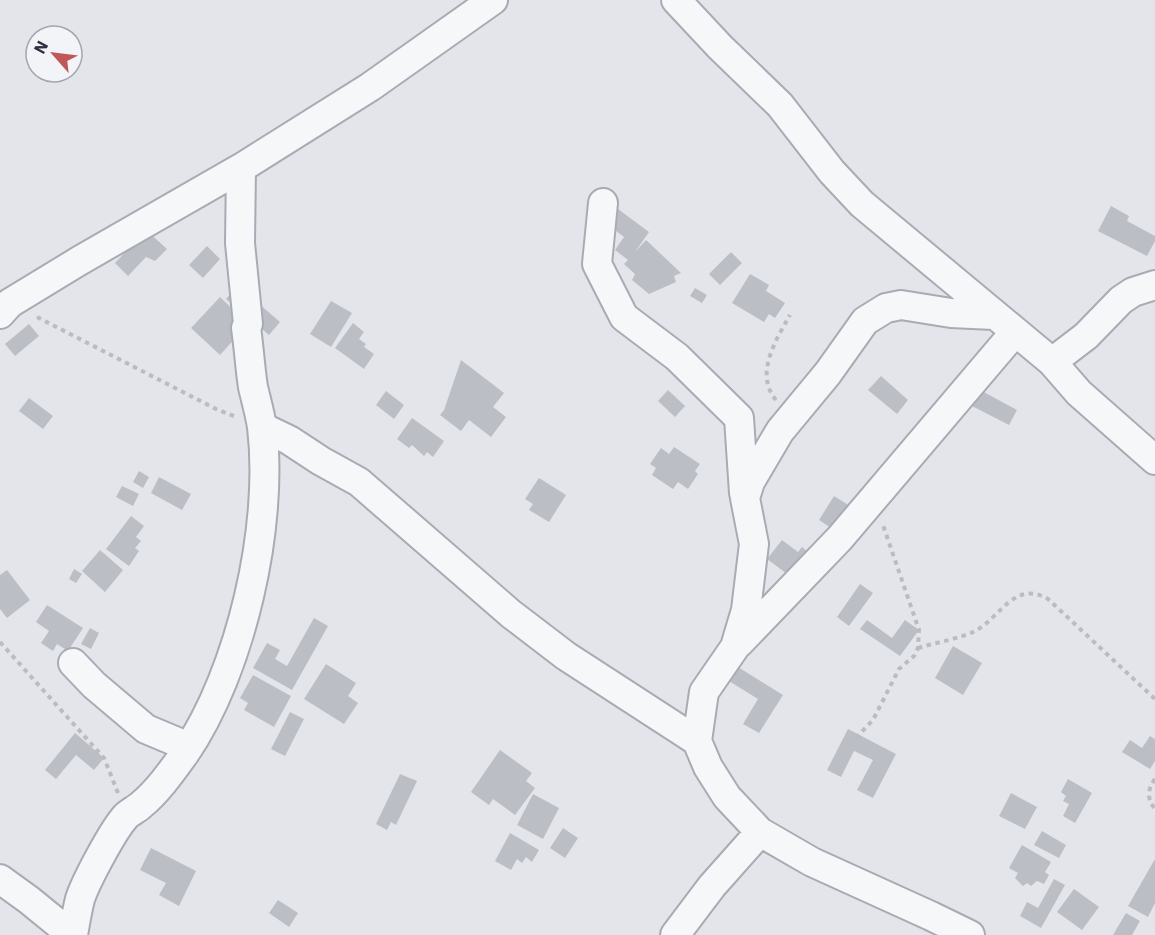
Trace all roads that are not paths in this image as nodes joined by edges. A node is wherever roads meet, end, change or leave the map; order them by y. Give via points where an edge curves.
1 (493, 0) edge
2 (676, 0) edge
3 (241, 168) junction
4 (603, 203) dead end
5 (1155, 285) edge
6 (5, 309) edge
7 (1004, 324) junction
8 (1052, 363) junction
9 (262, 427) junction
10 (1154, 458) edge
11 (745, 498) junction
12 (735, 647) junction
13 (73, 663) dead end
14 (697, 741) junction
15 (189, 747) junction
16 (760, 832) junction
17 (0, 879) edge
18 (73, 935) edge
19 (675, 935) edge
20 (970, 935) edge

1 - 3 street via 370,87
2 - 7 street via 780,105 862,204
3 - 6 street
3 - 9 street via 240,243 246,328
4 - 11 street via 597,264 624,317 677,357 739,418
5 - 8 street via 1121,300
7 - 8 street
7 - 11 street via 901,305 885,308 865,321 780,430
7 - 12 street via 874,498
8 - 10 street via 1079,393
9 - 14 street via 358,482 511,614 566,656
9 - 15 street via 261,533 251,588 220,686
11 - 12 street via 754,544 746,610
12 - 14 street via 704,692
13 - 15 street via 147,729
14 - 16 street via 727,797
15 - 18 street via 153,793 126,816 105,849 80,898
16 - 19 street
16 - 20 street via 812,862
17 - 18 street

